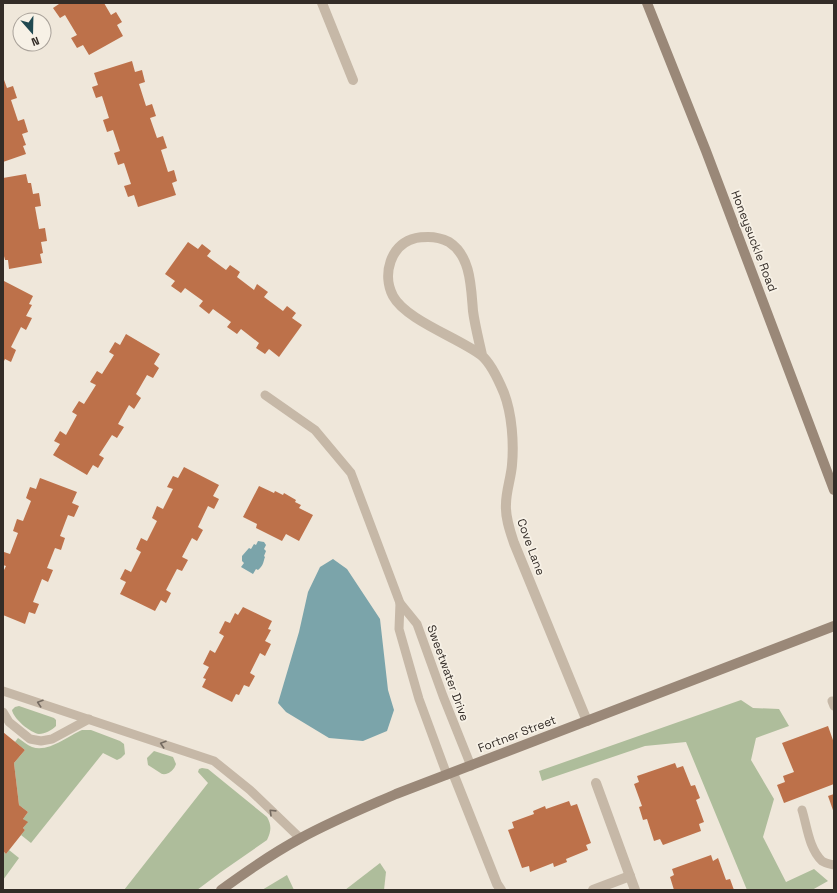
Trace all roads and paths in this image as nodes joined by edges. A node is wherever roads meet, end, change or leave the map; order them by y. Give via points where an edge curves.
1 (322, 3) edge
2 (647, 3) edge
3 (353, 80) dead end
4 (482, 355) junction
5 (265, 395) dead end
6 (834, 490) edge
7 (400, 603) junction
8 (834, 626) edge
9 (3, 691) edge
10 (3, 712) edge
11 (89, 719) junction
12 (587, 721) junction
13 (471, 766) junction
14 (450, 774) junction
15 (596, 783) dead end
16 (802, 810) dead end
17 (300, 838) junction
18 (834, 865) edge
19 (630, 876) junction
20 (221, 890) edge
21 (501, 890) edge
22 (593, 890) edge
23 (635, 890) edge

1 - 3 street
2 - 6 street, Honeysuckle Road via 706,151
4 - 4 street, Cove Lane via 472,292 463,258 448,241 416,237 404,243 395,252 388,268 388,282 394,298 406,311 424,323
4 - 12 street, Cove Lane via 496,375 505,396 509,415 513,440 512,466 505,505 512,536
5 - 7 lane via 315,430 351,472
7 - 13 lane, Sweetwater Drive via 417,624
7 - 14 lane via 399,629 419,699
8 - 12 street, Fortner Street
11 -> 9 lane
10 - 11 lane via 9,722 30,739 41,741 52,739
17 -> 11 lane via 250,790 214,762
12 - 13 street, Fortner Street
13 - 14 street, Fortner Street
14 - 17 street, Fortner Street via 396,794
14 - 21 street
15 - 19 street
16 - 18 lane via 817,854 823,862
17 - 20 street, Fortner Street
19 - 22 street
19 - 23 street

